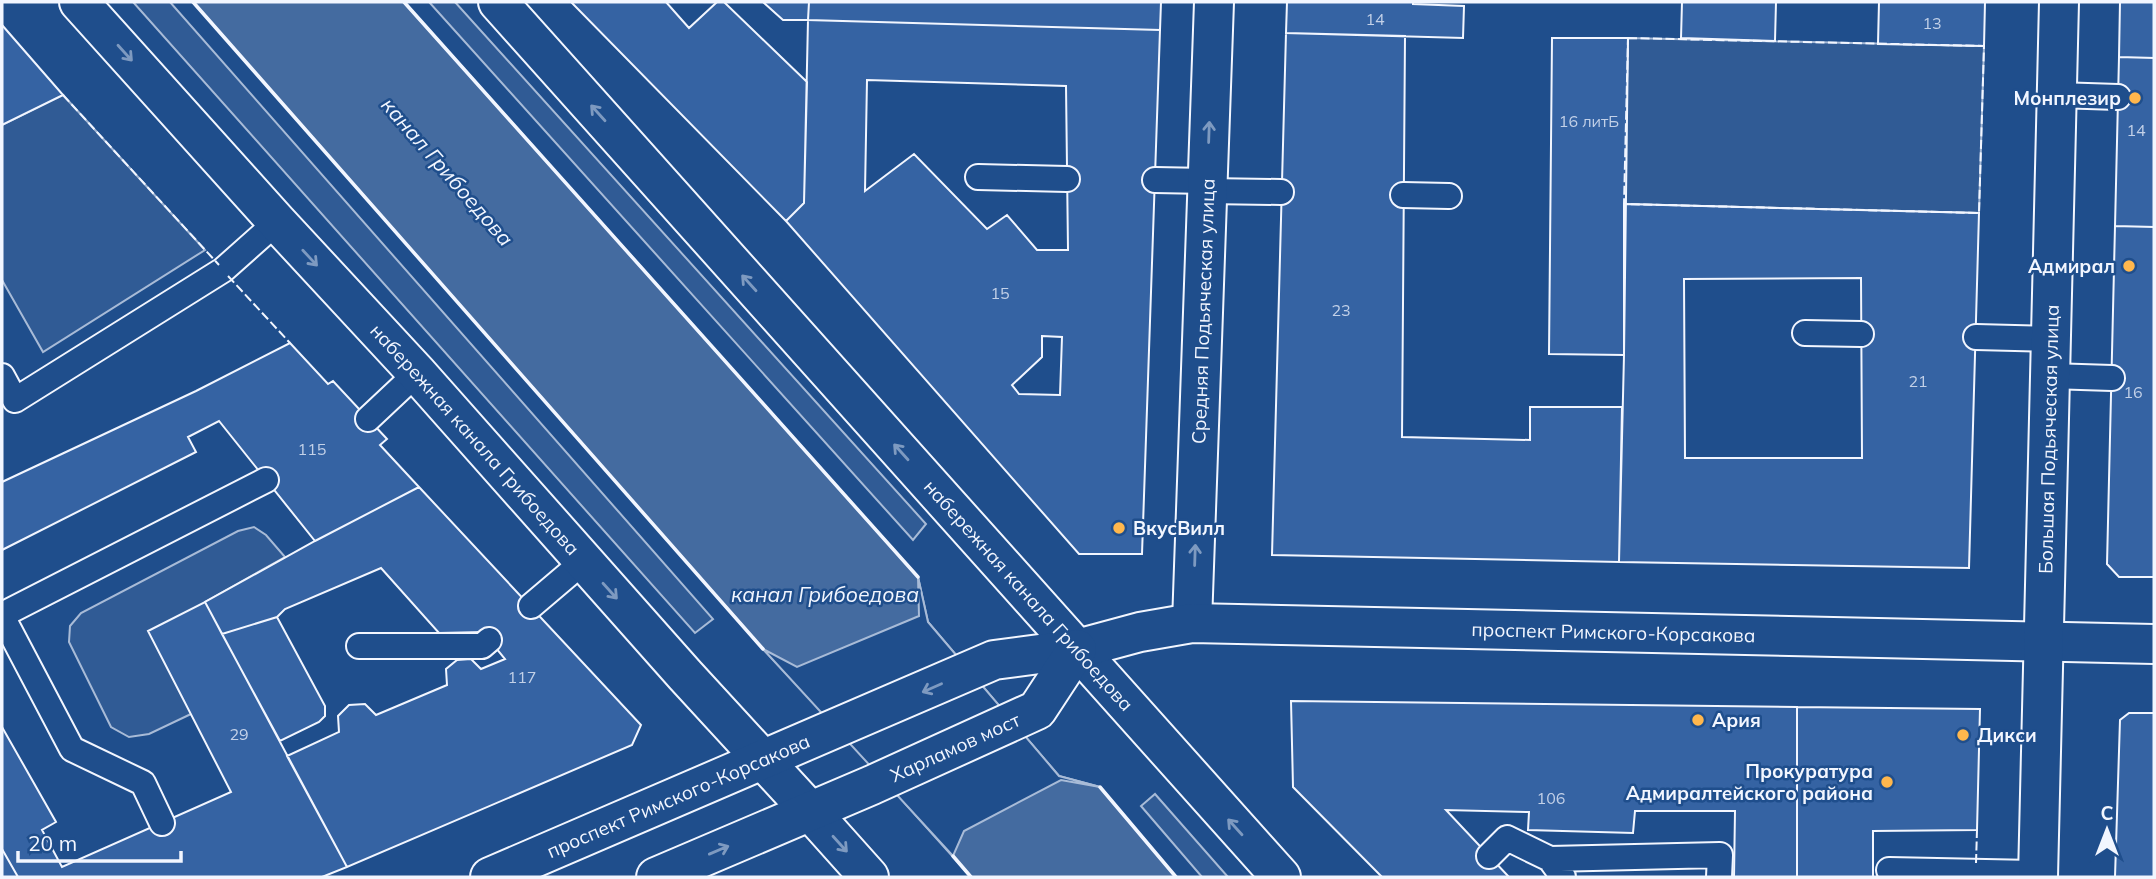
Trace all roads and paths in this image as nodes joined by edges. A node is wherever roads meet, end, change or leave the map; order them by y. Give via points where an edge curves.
1 (79, 2) edge
2 (498, 2) edge
3 (1214, 2) edge
4 (2059, 2) edge
5 (2057, 96) junction
6 (2118, 97) dead end
7 (978, 177) dead end
8 (1068, 179) dead end
9 (1155, 180) dead end
10 (1207, 186) junction
11 (1282, 192) dead end
12 (1403, 195) dead end
13 (1449, 196) dead end
14 (277, 222) junction
15 (1805, 333) dead end
16 (1861, 334) dead end
17 (1976, 337) dead end
18 (2051, 358) junction
19 (417, 373) junction
20 (2, 376) edge
21 (2112, 378) dead end
22 (368, 419) dead end
23 (266, 480) dead end
24 (583, 561) junction
25 (531, 606) dead end
26 (2, 616) edge
27 (1192, 623) junction
28 (489, 640) dead end
29 (2044, 642) junction
30 (2154, 645) edge
31 (359, 646) dead end
32 (1077, 649) junction
33 (763, 760) junction
34 (810, 811) junction
35 (162, 823) dead end
36 (1489, 856) dead end
37 (1557, 868) edge
38 (1889, 870) dead end
39 (2038, 875) edge
40 (490, 877) edge
41 (656, 877) edge
42 (869, 877) edge
43 (1281, 877) edge
44 (1719, 877) edge

1 -> 14 street, набережная канала Грибоедова
32 -> 2 street, набережная канала Грибоедова
10 -> 3 street, Средняя Подьяческая улица
4 - 5 street, Большая Подьяческая улица
5 - 6 lane
5 - 18 street, Большая Подьяческая улица
7 - 8 lane
9 - 10 lane
10 - 11 lane
27 -> 10 street, Средняя Подьяческая улица
12 - 13 lane
14 -> 19 street, набережная канала Грибоедова
14 - 20 lane via 223,270 15,400
15 - 16 lane
17 - 18 lane
18 - 21 lane
18 - 29 street, Большая Подьяческая улица
19 - 22 lane
19 - 24 street, набережная канала Грибоедова
23 - 26 lane
24 - 25 lane
24 -> 33 street, набережная канала Грибоедова
26 - 35 lane via 72,749 143,783
27 - 29 street, проспект Римского-Корсакова
27 - 32 street, проспект Римского-Корсакова
28 - 31 lane via 482,646
29 - 30 street, проспект Римского-Корсакова
29 - 39 street, Большая Подьяческая улица
32 -> 33 street, проспект Римского-Корсакова via 994,660
32 - 34 street, Харламов мост via 1037,710
43 -> 32 street, набережная канала Грибоедова
33 - 34 street, набережная канала Грибоедова
33 - 40 street, проспект Римского-Корсакова
41 -> 34 street
34 -> 42 street, набережная канала Грибоедова
36 - 37 lane via 1507,838
37 - 44 lane via 1720,855
38 - 39 lane

